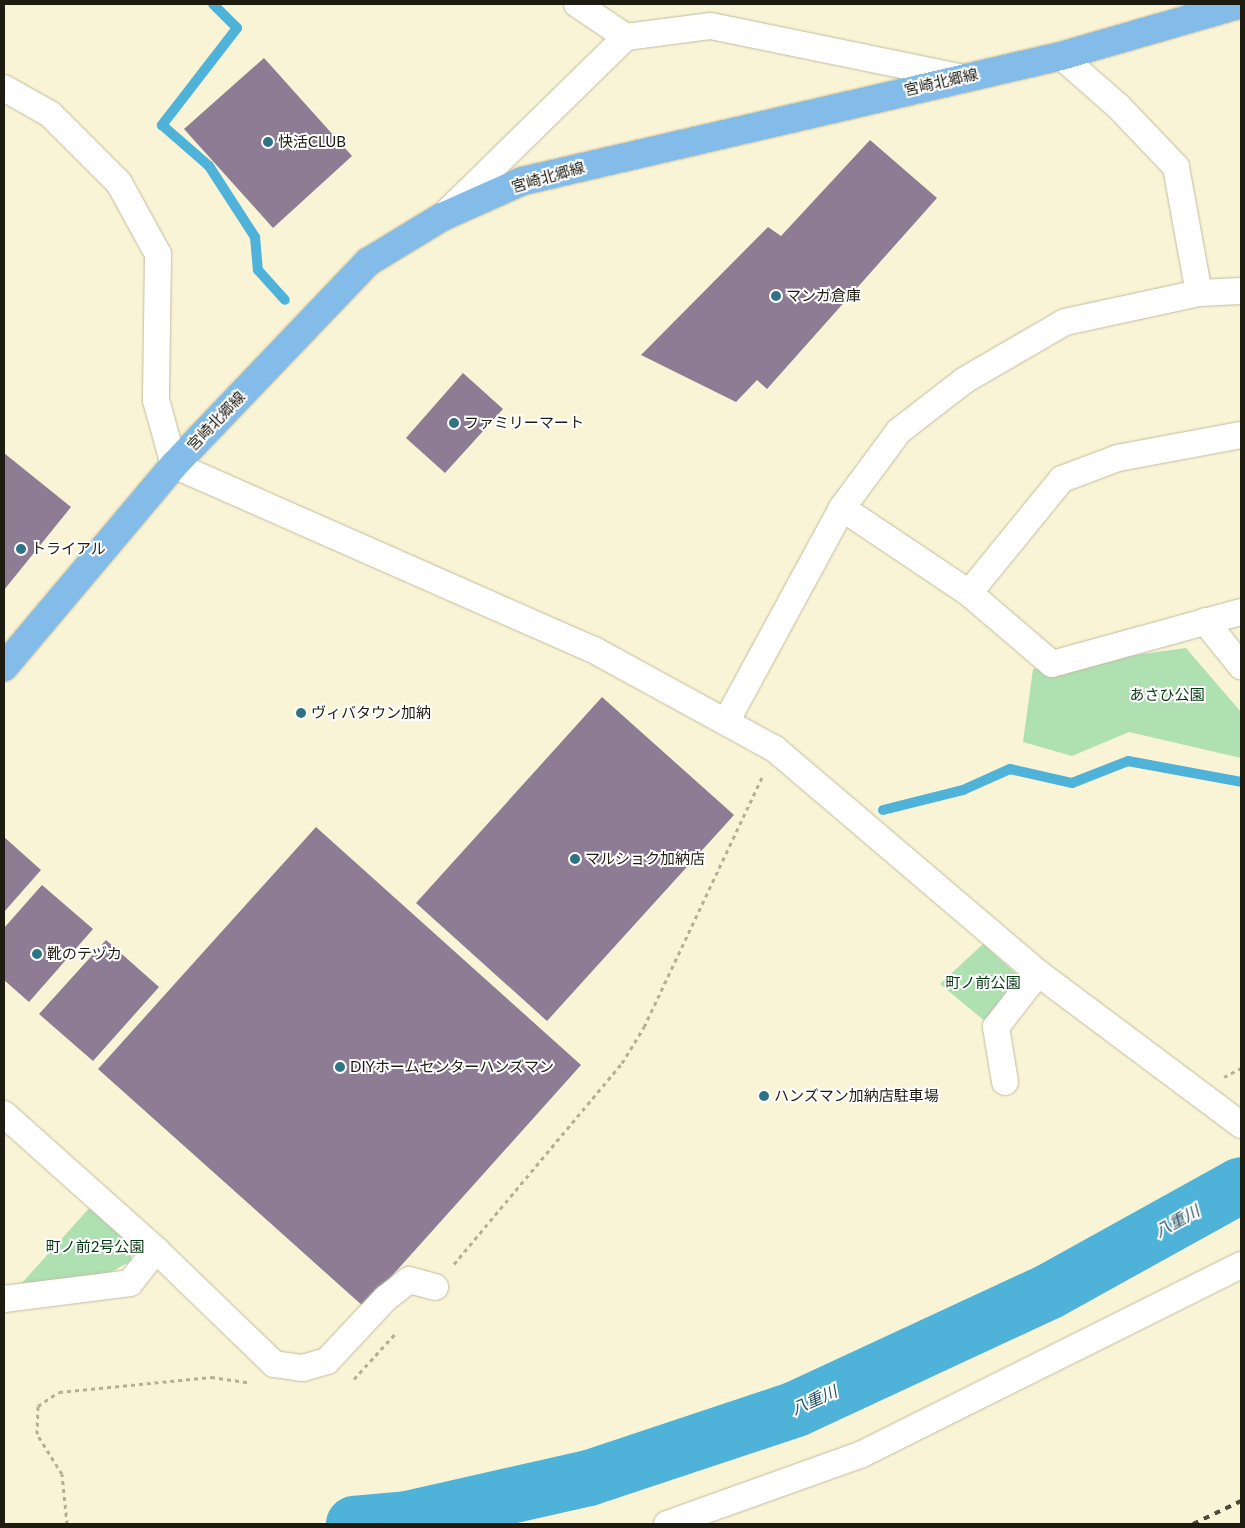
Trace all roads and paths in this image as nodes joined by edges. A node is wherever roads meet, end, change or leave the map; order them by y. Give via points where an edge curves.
1 (577, 4) edge
2 (1241, 4) edge
3 (626, 37) junction
4 (1061, 56) junction
5 (959, 77) junction
6 (4, 88) edge
7 (442, 216) junction
8 (1241, 291) edge
9 (1199, 293) junction
10 (1241, 435) edge
11 (174, 466) junction
12 (842, 508) junction
13 (969, 593) junction
14 (1241, 612) edge
15 (1205, 621) junction
16 (1241, 666) edge
17 (4, 667) edge
18 (727, 720) junction
19 (775, 749) junction
20 (1038, 973) junction
21 (1005, 1082) dead end
22 (4, 1114) edge
23 (1241, 1125) edge
24 (156, 1250) junction
25 (1241, 1265) edge
26 (435, 1287) joint
27 (4, 1299) edge
28 (399, 1330) dead end
29 (343, 1382) dead end
30 (253, 1383) dead end
31 (67, 1524) edge
32 (667, 1524) edge

1 - 3 street
2 - 4 main road, 宮崎北郷線
3 - 5 street via 711,26
3 - 7 street
4 - 5 main road, 宮崎北郷線
4 - 9 street via 1118,106 1176,167
5 - 7 main road, 宮崎北郷線 via 523,181
6 - 11 street via 50,114 119,183 158,254 156,400
7 - 11 main road, 宮崎北郷線 via 368,262
8 - 9 street
9 - 12 street via 1065,322 965,380 899,431
10 - 13 street via 1118,458 1062,479
11 - 17 main road, 宮崎北郷線
11 - 18 street via 594,650
12 - 13 street
12 - 18 street
13 - 15 street via 1052,664
14 - 15 street
15 - 16 street
18 - 19 street
19 - 20 street
19 - 26 path via 644,1027 622,1063
20 - 21 street via 996,1027
20 - 23 street
22 - 24 street
24 - 26 street via 274,1364 303,1368 327,1361 386,1298 409,1280
24 - 27 street via 130,1283
25 - 32 street via 860,1455
28 - 29 path via 369,1366
30 - 31 path via 211,1377 59,1392 38,1406 37,1434 62,1474

